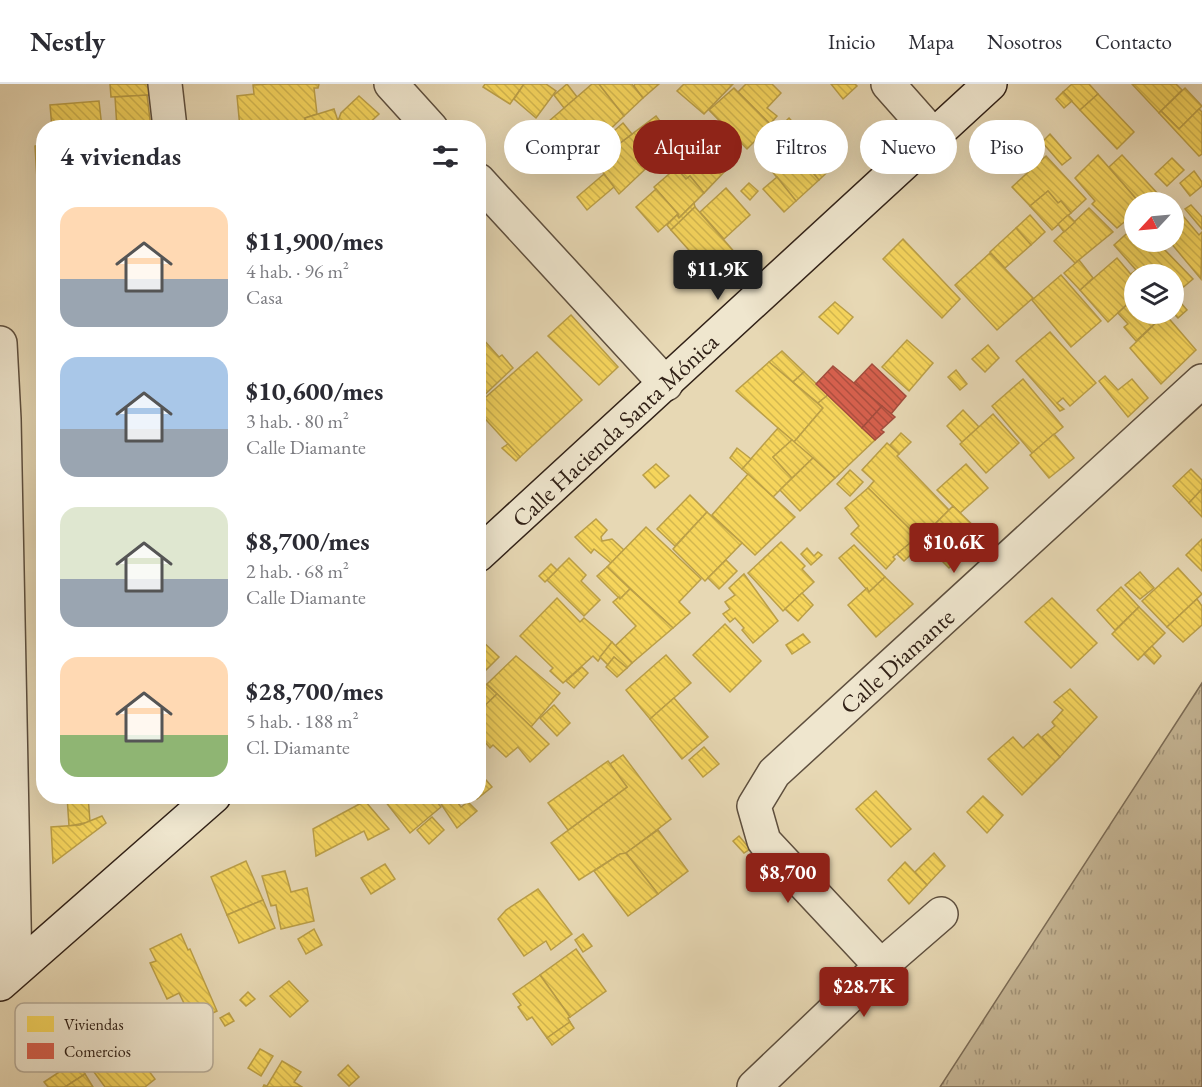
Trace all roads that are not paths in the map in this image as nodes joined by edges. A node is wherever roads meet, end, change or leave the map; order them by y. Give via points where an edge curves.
1 (165, 84) edge
2 (391, 84) edge
3 (888, 84) edge
4 (990, 84) edge
5 (169, 120) edge
6 (424, 120) edge
7 (920, 120) edge
8 (951, 120) edge
9 (893, 174) edge
10 (486, 189) edge
11 (0, 343) edge
12 (1202, 381) edge
13 (666, 384) junction
14 (486, 548) edge
15 (205, 804) edge
16 (941, 914) dead end
17 (881, 966) junction
18 (7, 977) edge
19 (754, 1087) edge

1 - 5 street
2 - 6 street
3 - 7 street
4 - 8 street, Calle Hacienda Santa Mónica
9 - 13 street, Calle Hacienda Santa Mónica
10 - 13 street
11 - 18 street via 4,419
12 - 17 street, Calle Diamante via 774,773 754,806 764,841
13 - 14 street, Calle Hacienda Santa Mónica
15 - 18 street
16 - 17 street
17 - 19 street

